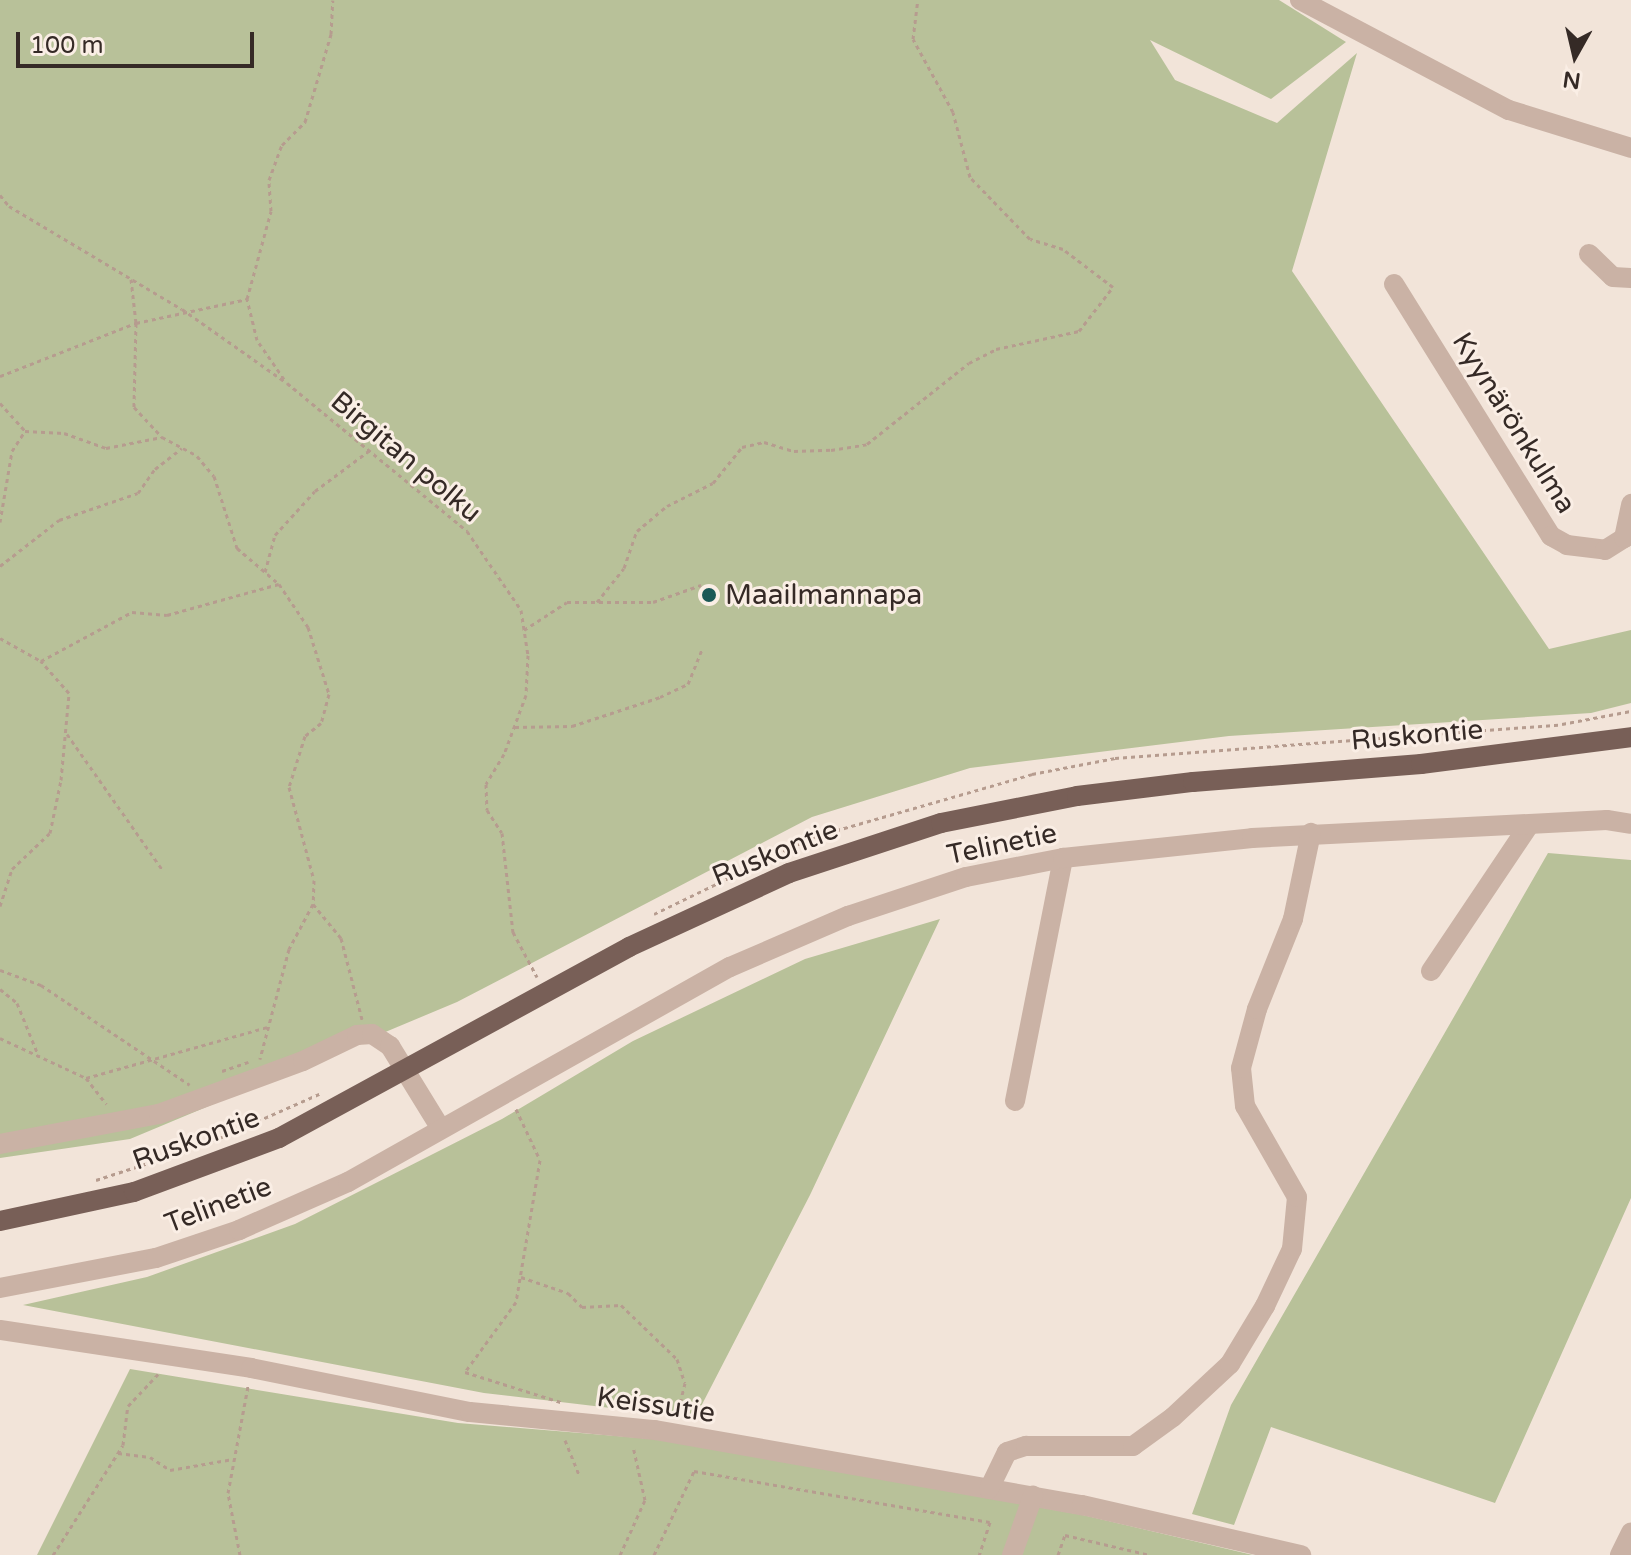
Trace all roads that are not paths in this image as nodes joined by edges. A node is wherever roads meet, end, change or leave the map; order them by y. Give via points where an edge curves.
1 (1300, 0) edge
2 (1631, 148) edge
3 (1589, 254) dead end
4 (1631, 278) edge
5 (1394, 284) dead end
6 (1631, 504) edge
7 (1631, 737) edge
8 (1631, 824) edge
9 (1529, 825) junction
10 (1311, 833) junction
11 (1063, 858) junction
12 (1431, 971) dead end
13 (405, 1074) junction
14 (1015, 1101) dead end
15 (441, 1129) junction
16 (0, 1144) edge
17 (0, 1221) edge
18 (0, 1288) edge
19 (0, 1330) edge
20 (989, 1489) junction
21 (1033, 1496) junction
22 (1631, 1532) edge
23 (1012, 1555) edge
24 (1301, 1555) edge
25 (1620, 1555) edge

1 - 2 street via 1509,110
3 - 4 street via 1613,277
5 - 6 street, Kyynärönkulma via 1551,536 1567,545 1605,550 1624,538
7 - 13 main road, Ruskontie via 1421,764 1193,782 1049,801 941,823 789,873 642,941
8 - 9 street, Telinetie
9 - 10 street, Telinetie
9 - 12 street
10 - 11 street, Telinetie
10 - 20 street via 1293,919 1257,1009 1241,1068 1245,1106 1297,1197 1292,1249 1265,1306 1230,1364 1133,1446 1026,1446 1007,1452
11 - 14 street
11 - 15 street, Telinetie via 966,877 848,916 756,956
13 - 15 street
13 - 16 street via 383,1039 357,1035 206,1098 120,1122
13 - 17 main road, Ruskontie via 328,1115 206,1168 134,1192
15 - 18 street, Telinetie via 348,1182 239,1230 156,1258
19 - 20 street, Keissutie via 251,1368 470,1412 672,1434
20 - 21 street, Keissutie
21 - 23 street
21 - 24 street, Keissutie
22 - 25 street

